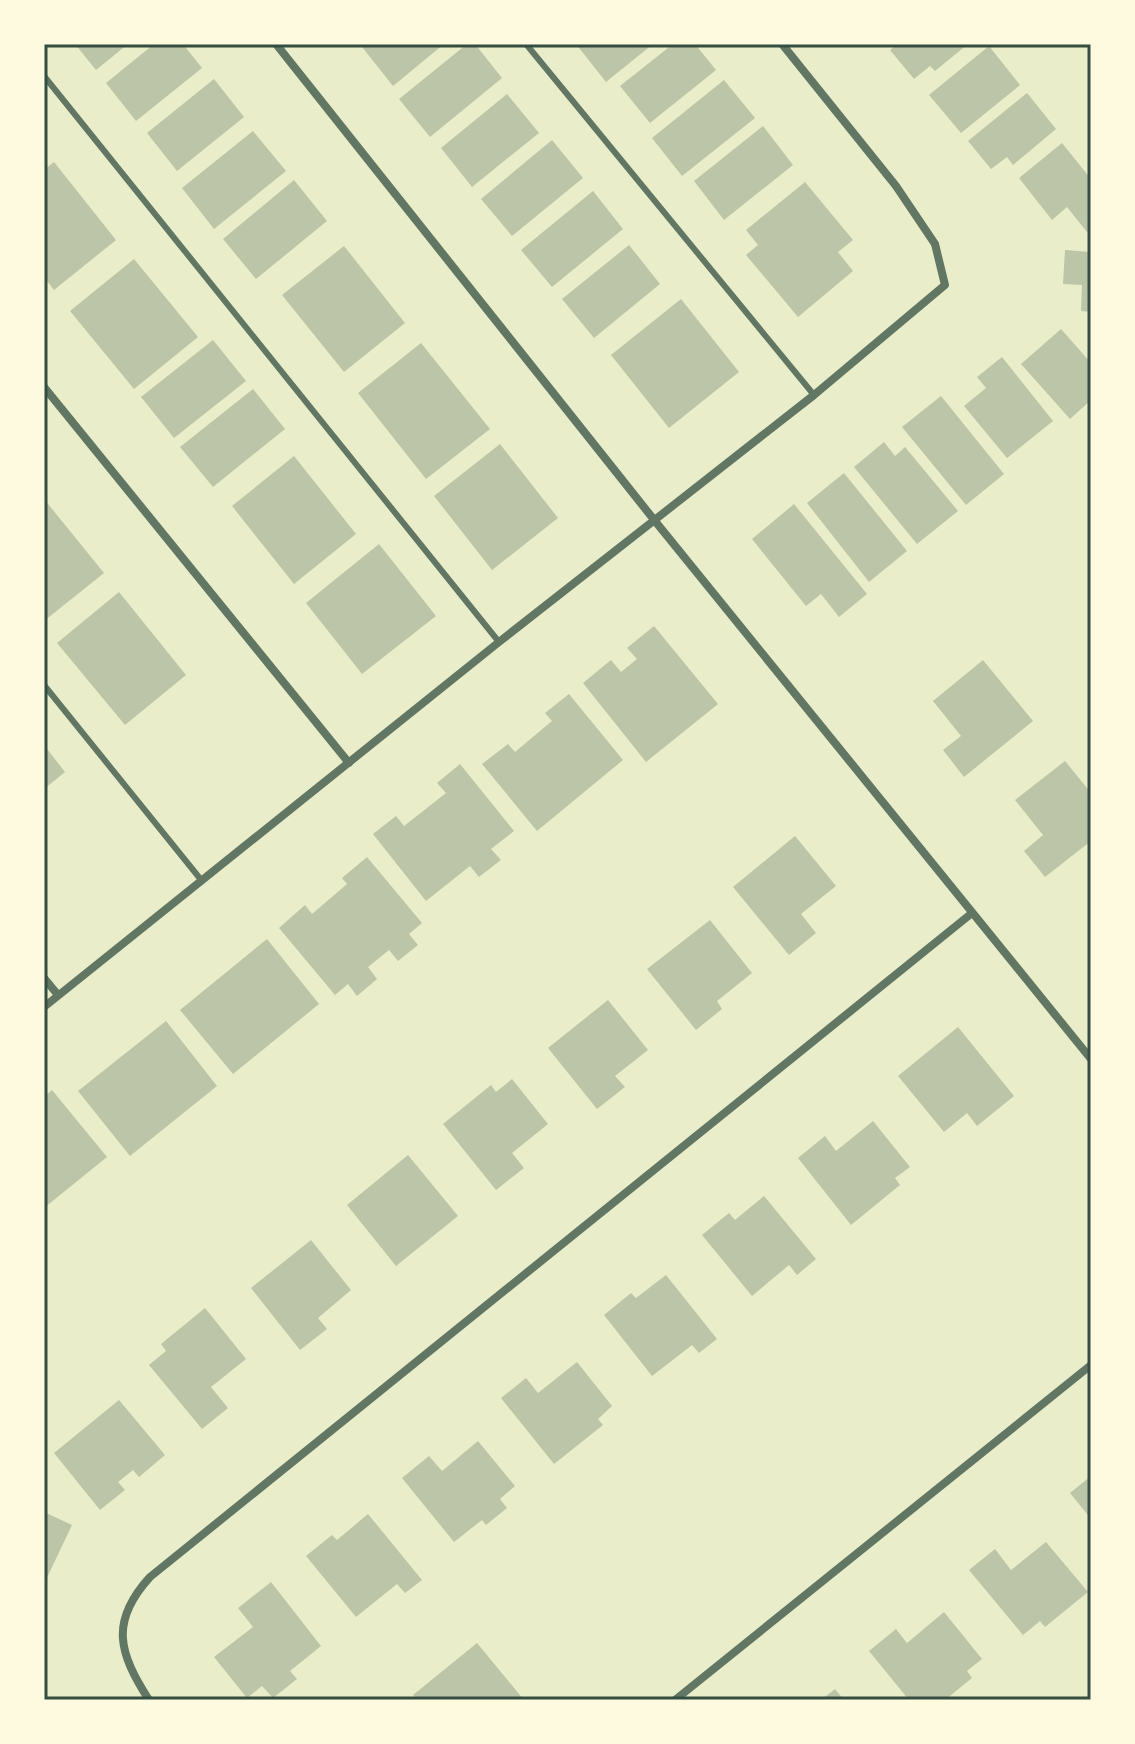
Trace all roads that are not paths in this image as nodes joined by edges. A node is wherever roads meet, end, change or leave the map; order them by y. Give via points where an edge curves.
1 (276, 44) edge
2 (526, 44) edge
3 (782, 44) edge
4 (44, 76) edge
5 (44, 387) edge
6 (814, 395) junction
7 (655, 521) junction
8 (499, 642) junction
9 (44, 685) edge
10 (349, 763) junction
11 (202, 881) junction
12 (972, 913) junction
13 (44, 978) edge
14 (58, 995) junction
15 (44, 1007) edge
16 (1091, 1059) edge
17 (1091, 1365) edge
18 (149, 1700) edge
19 (675, 1700) edge

1 - 7 street
2 - 6 lane
3 - 6 street via 896,186 935,244 945,285
4 - 8 lane
5 - 10 street
6 - 7 street
7 - 8 street
7 - 12 street
8 - 10 street
9 - 11 lane
10 - 11 street
11 - 14 street
12 - 16 street
12 - 18 street via 161,1566 127,1607 121,1632 130,1670
13 - 14 street
14 - 15 street
17 - 19 street

